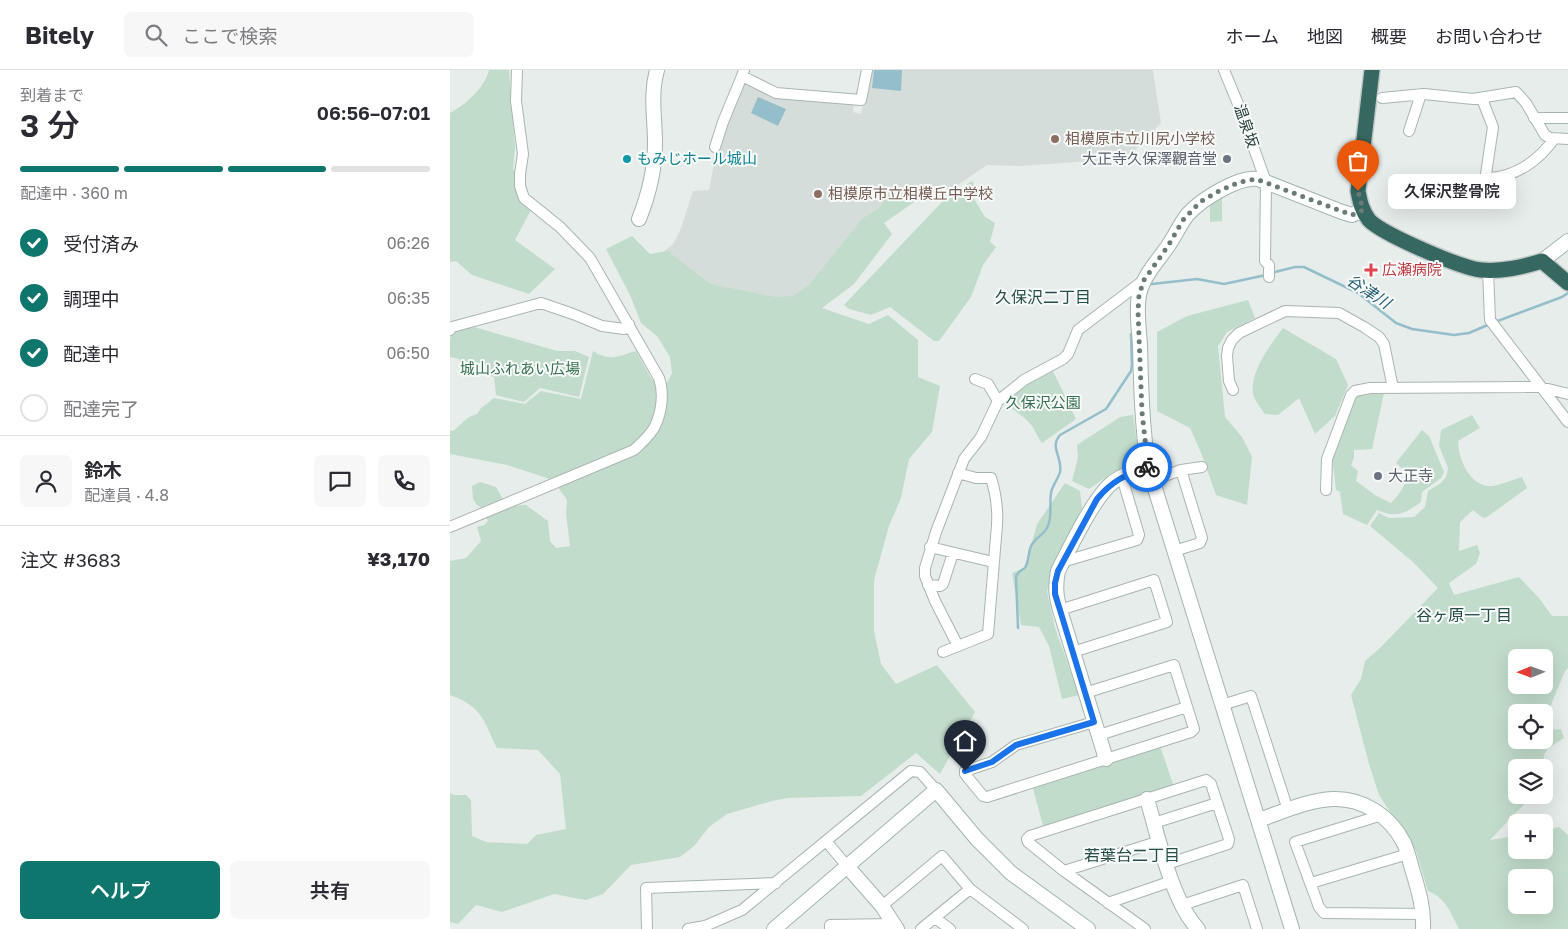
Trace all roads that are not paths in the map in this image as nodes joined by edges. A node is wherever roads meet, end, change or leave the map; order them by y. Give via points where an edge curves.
1 (517, 70) edge
2 (657, 70) edge
3 (867, 70) edge
4 (1372, 70) edge
5 (1224, 71) edge
6 (743, 73) edge
7 (1421, 94) junction
8 (1382, 98) dead end
9 (1482, 99) junction
10 (1534, 118) junction
11 (1568, 118) edge
12 (1409, 131) dead end
13 (1554, 139) junction
14 (1568, 140) edge
15 (715, 147) dead end
16 (1266, 182) junction
17 (1363, 210) junction
18 (639, 219) dead end
19 (1568, 241) edge
20 (1434, 254) junction
21 (1542, 261) junction
22 (1488, 270) junction
23 (1504, 270) junction
24 (1269, 277) dead end
25 (1144, 280) junction
26 (1567, 282) edge
27 (629, 324) junction
28 (450, 330) edge
29 (975, 379) dead end
30 (1540, 387) junction
31 (1393, 388) junction
32 (1232, 390) dead end
33 (1568, 394) edge
34 (998, 401) junction
35 (1568, 422) edge
36 (1202, 467) dead end
37 (1182, 470) junction
38 (958, 473) junction
39 (1151, 473) junction
40 (1122, 477) junction
41 (1326, 490) dead end
42 (450, 527) edge
43 (930, 547) junction
44 (1174, 551) junction
45 (953, 553) junction
46 (993, 562) junction
47 (1062, 562) junction
48 (928, 585) junction
49 (1060, 610) junction
50 (958, 646) junction
51 (944, 652) dead end
52 (1073, 652) junction
53 (1085, 693) junction
54 (1222, 705) junction
55 (1187, 707) junction
56 (1094, 722) junction
57 (1099, 735) junction
58 (1106, 758) junction
59 (936, 790) junction
60 (1147, 799) junction
61 (1217, 803) junction
62 (1288, 810) junction
63 (1382, 815) junction
64 (1258, 820) junction
65 (1154, 823) junction
66 (826, 841) junction
67 (1160, 841) junction
68 (1408, 854) junction
69 (1167, 864) junction
70 (846, 865) junction
71 (1064, 871) junction
72 (1172, 881) junction
73 (776, 883) junction
74 (1311, 883) junction
75 (970, 889) junction
76 (1108, 903) junction
77 (1182, 905) junction
78 (882, 906) junction
79 (1423, 914) junction
80 (934, 918) junction
81 (895, 926) edge
82 (1020, 928) edge
83 (1196, 928) edge
84 (647, 929) edge
85 (688, 929) edge
86 (774, 929) edge
87 (830, 929) edge
88 (921, 929) edge
89 (950, 929) edge
90 (1088, 929) edge
91 (1145, 929) edge
92 (1257, 929) edge
93 (1292, 929) edge
94 (1423, 929) edge

1 - 27 street via 516,101 524,154 520,186 524,198 560,227 590,258
2 - 18 street via 652,103 654,165 650,189
3 - 6 street via 862,100 776,93
4 - 17 highway via 1358,183
5 - 16 street, 温泉坂
6 - 15 street
7 - 8 street
7 - 9 street
7 - 12 street
9 - 10 street via 1516,92 1526,102
9 - 13 street via 1493,125 1486,174 1489,178 1524,168
10 - 11 street
10 - 13 street via 1545,135
13 - 14 street
16 - 17 street via 1347,214
16 - 24 street via 1265,261 1269,265
16 - 25 street via 1248,180 1200,202 1183,220
17 - 20 highway via 1368,219 1383,230
19 - 21 street
20 - 22 highway via 1462,266
20 - 23 street
21 - 23 highway
21 - 26 highway
22 - 23 highway
22 - 30 street via 1492,324
25 - 34 street via 1078,330 1063,359 1024,380
25 - 39 street via 1138,311 1142,412
27 - 28 street via 624,329 602,326 541,303
27 - 42 street via 662,389 655,426 642,443 613,460
29 - 34 street via 988,384
30 - 31 street
30 - 33 street
30 - 35 street
31 - 32 street via 1384,344 1379,337 1339,313 1285,311 1239,333 1232,340 1227,356
31 - 41 street via 1370,388 1351,395 1327,459
34 - 38 street
36 - 37 street
37 - 39 street
37 - 44 street via 1202,538 1200,543
38 - 43 street
38 - 46 street via 991,478 998,510
39 - 40 street
39 - 44 street
40 - 47 street via 1097,499
40 - 47 street via 1139,535 1137,540
43 - 45 street
43 - 48 street via 924,572
44 - 54 street
45 - 46 street
45 - 48 street via 943,584
46 - 50 street via 988,634
47 - 49 street via 1055,583
48 - 50 street
49 - 52 street
49 - 52 street via 1154,580 1167,622
50 - 51 street
52 - 53 street
53 - 55 street via 1174,665
53 - 56 street
54 - 62 street via 1252,696
54 - 64 street
55 - 57 street
55 - 58 street via 1194,729 1191,732
56 - 57 street
56 - 58 street via 1016,745 992,762 965,771 965,774 987,797
57 - 58 street
59 - 66 street via 920,772 911,771
59 - 70 street
59 - 90 street via 1000,864
60 - 61 street via 1206,780 1211,784
60 - 65 street
60 - 71 street via 1028,837 1028,842
61 - 65 street
61 - 69 street via 1229,840 1227,846
62 - 63 street via 1319,801 1345,800 1369,807
62 - 64 street
63 - 68 street via 1399,835
63 - 74 street via 1295,842
64 - 93 street
65 - 67 street
66 - 70 street
66 - 73 street
67 - 69 street
67 - 71 street
68 - 74 street
68 - 79 street
69 - 72 street
70 - 78 street
70 - 86 street
71 - 76 street
72 - 76 street
72 - 77 street
73 - 84 street via 646,888
73 - 85 street via 742,910 705,926
74 - 79 street via 1324,913
75 - 78 street via 942,856
75 - 80 street
75 - 82 street
76 - 91 street
77 - 83 street
77 - 92 street via 1243,885
78 - 81 street
79 - 94 street
80 - 88 street
80 - 89 street
81 - 87 street via 830,925

